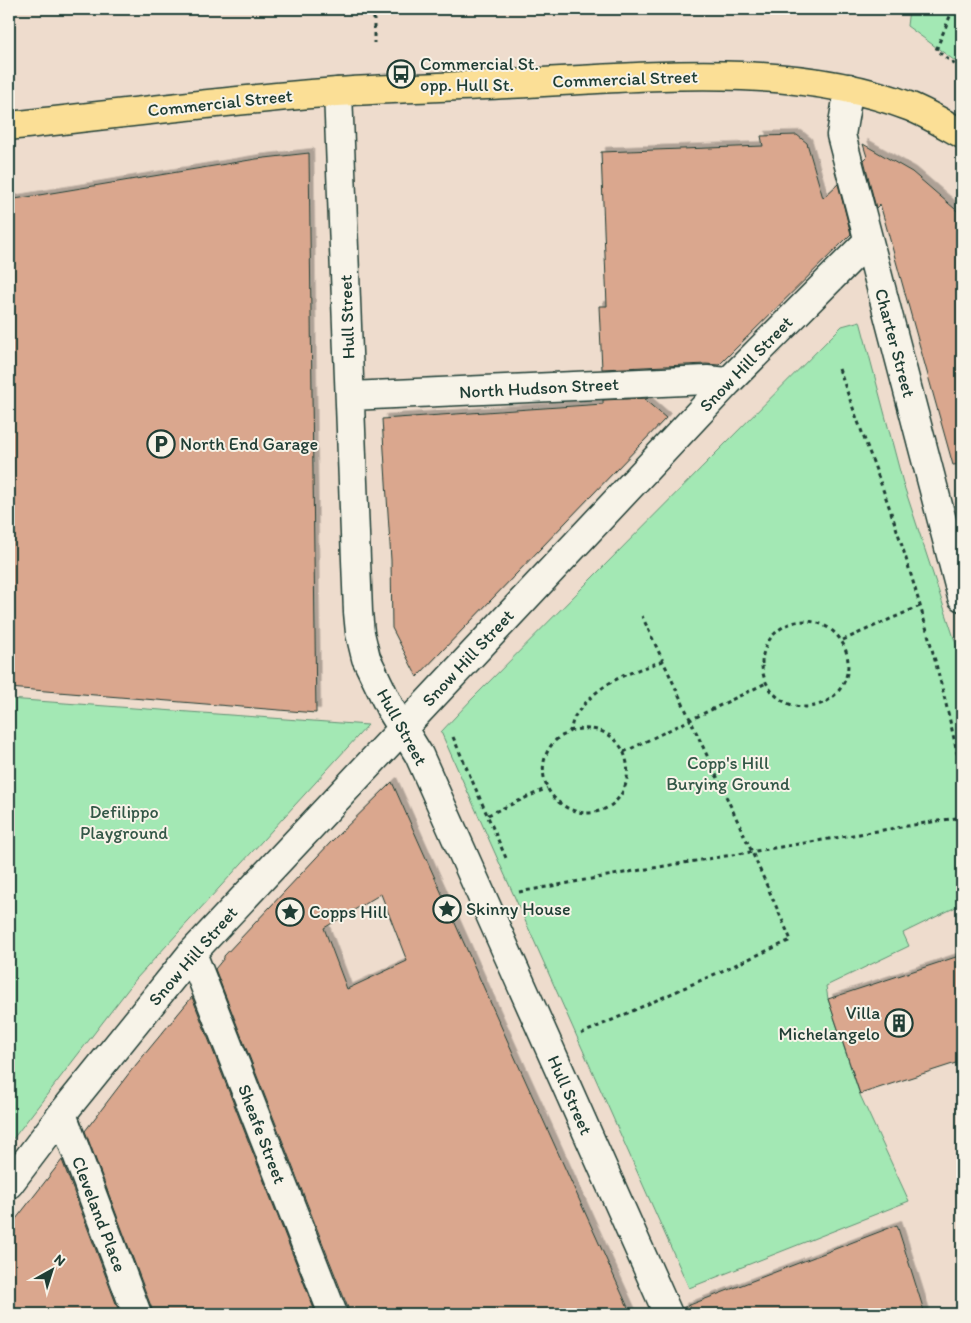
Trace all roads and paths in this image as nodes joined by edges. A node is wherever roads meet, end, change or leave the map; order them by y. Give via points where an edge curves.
1 (374, 9) edge
2 (953, 9) edge
3 (374, 43) dead end
4 (962, 70) edge
5 (849, 88) junction
6 (338, 92) junction
7 (9, 126) edge
8 (962, 134) edge
9 (868, 241) junction
10 (839, 369) dead end
11 (728, 382) junction
12 (350, 396) junction
13 (962, 596) edge
14 (920, 606) junction
15 (642, 616) dead end
16 (843, 640) junction
17 (663, 661) junction
18 (766, 683) junction
19 (691, 721) junction
20 (402, 728) junction
21 (570, 731) junction
22 (453, 737) dead end
23 (624, 752) junction
24 (962, 776) edge
25 (547, 788) junction
26 (488, 815) junction
27 (962, 818) edge
28 (752, 852) junction
29 (510, 866) dead end
30 (517, 883) dead end
31 (192, 953) junction
32 (578, 1026) dead end
33 (62, 1114) junction
34 (9, 1184) edge
35 (137, 1314) edge
36 (333, 1314) edge
37 (668, 1314) edge

1 - 3 path
2 - 4 path via 936,50
5 - 6 main road, Commercial Street via 776,78 669,76
5 - 8 main road, Commercial Street via 912,107
5 - 9 street, Charter Street via 841,136
6 - 7 main road, Commercial Street
6 - 12 street, Hull Street
9 - 11 street, Snow Hill Street
9 - 13 street, Charter Street
10 - 14 path
11 - 12 street, North Hudson Street via 707,380
11 - 20 street, Snow Hill Street
12 - 20 street, Hull Street via 360,633 366,658
14 - 16 path
14 - 24 path
15 - 17 path
16 - 18 path via 832,630 809,620 783,627 767,642 763,651 762,671
16 - 18 path via 849,667 846,681 839,692 817,707 789,705 774,695
17 - 19 path
17 - 21 path via 617,678 593,694 574,718
18 - 19 path
19 - 23 path
19 - 28 path
20 - 31 street, Snow Hill Street
20 - 37 street, Hull Street via 419,755
21 - 23 path via 590,728 608,734
21 - 25 path via 556,740 547,753 543,763
22 - 26 path
23 - 25 path via 628,775 624,790 613,803 599,811 571,810 555,800
25 - 26 path
26 - 29 path
27 - 28 path
28 - 30 path via 521,892
28 - 32 path via 791,940 581,1035
31 - 33 street, Snow Hill Street
31 - 36 street, Sheafe Street
33 - 34 street, Snow Hill Street
33 - 35 street, Cleveland Place

